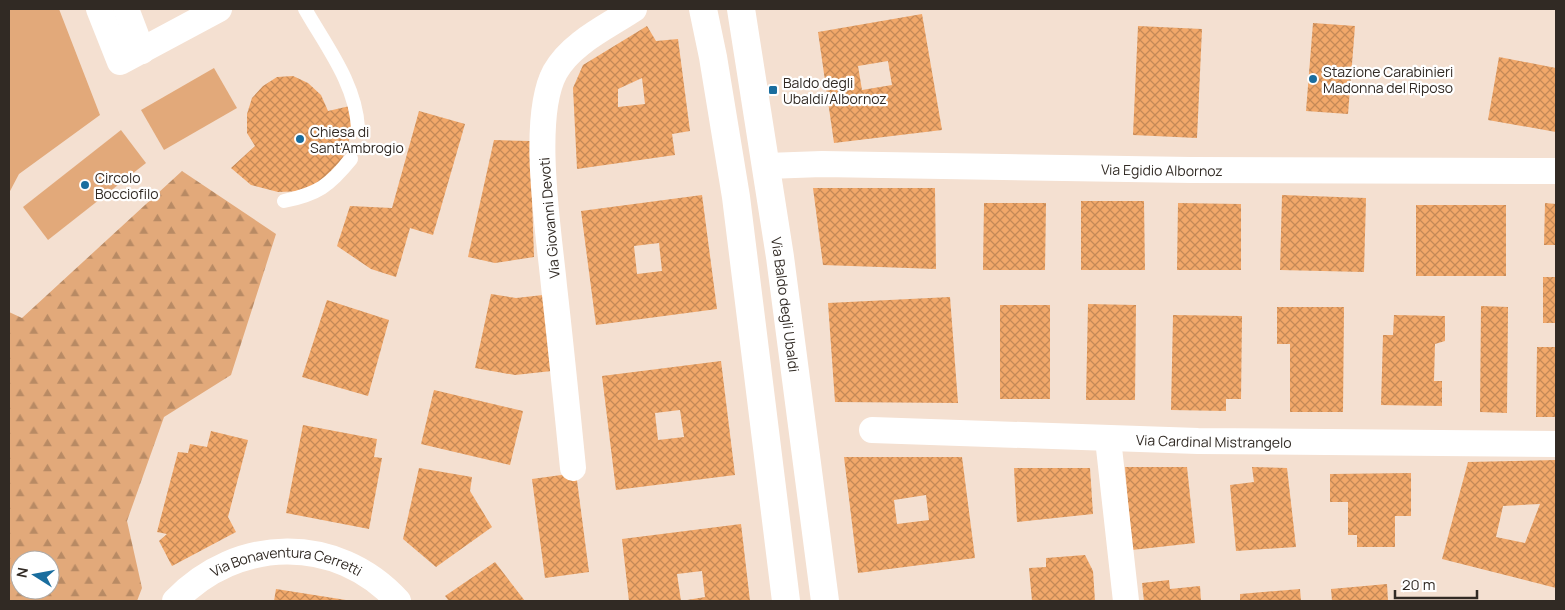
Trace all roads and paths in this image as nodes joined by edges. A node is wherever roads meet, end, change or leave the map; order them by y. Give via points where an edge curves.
1 (99, 9) edge
2 (126, 9) edge
3 (219, 9) edge
4 (305, 9) edge
5 (634, 9) edge
6 (703, 9) edge
7 (740, 9) edge
8 (131, 57) junction
9 (358, 128) dead end
10 (351, 159) dead end
11 (767, 166) junction
12 (1556, 171) edge
13 (284, 201) dead end
14 (872, 430) dead end
15 (1108, 439) junction
16 (1556, 444) edge
17 (573, 468) dead end
18 (175, 601) edge
19 (398, 601) edge
20 (786, 601) edge
21 (825, 601) edge
22 (1126, 601) edge

1 - 8 street
2 - 8 street
3 - 8 street
4 - 9 lane via 344,76 357,107
5 - 17 street, Via Giovanni Devoti via 569,52 550,81 544,106 545,196
6 - 20 main road via 736,197
7 - 11 main road, Via Baldo degli Ubaldi
10 - 13 lane via 334,180 309,196
11 - 12 street, Via Egidio Albornoz
11 - 21 main road, Via Baldo degli Ubaldi
14 - 15 street, Via Cardinal Mistrangelo
15 - 16 street, Via Cardinal Mistrangelo
15 - 22 street
18 - 19 street, Via Bonaventura Cerretti via 202,578 227,564 261,553 282,551 315,554 344,563 380,584

